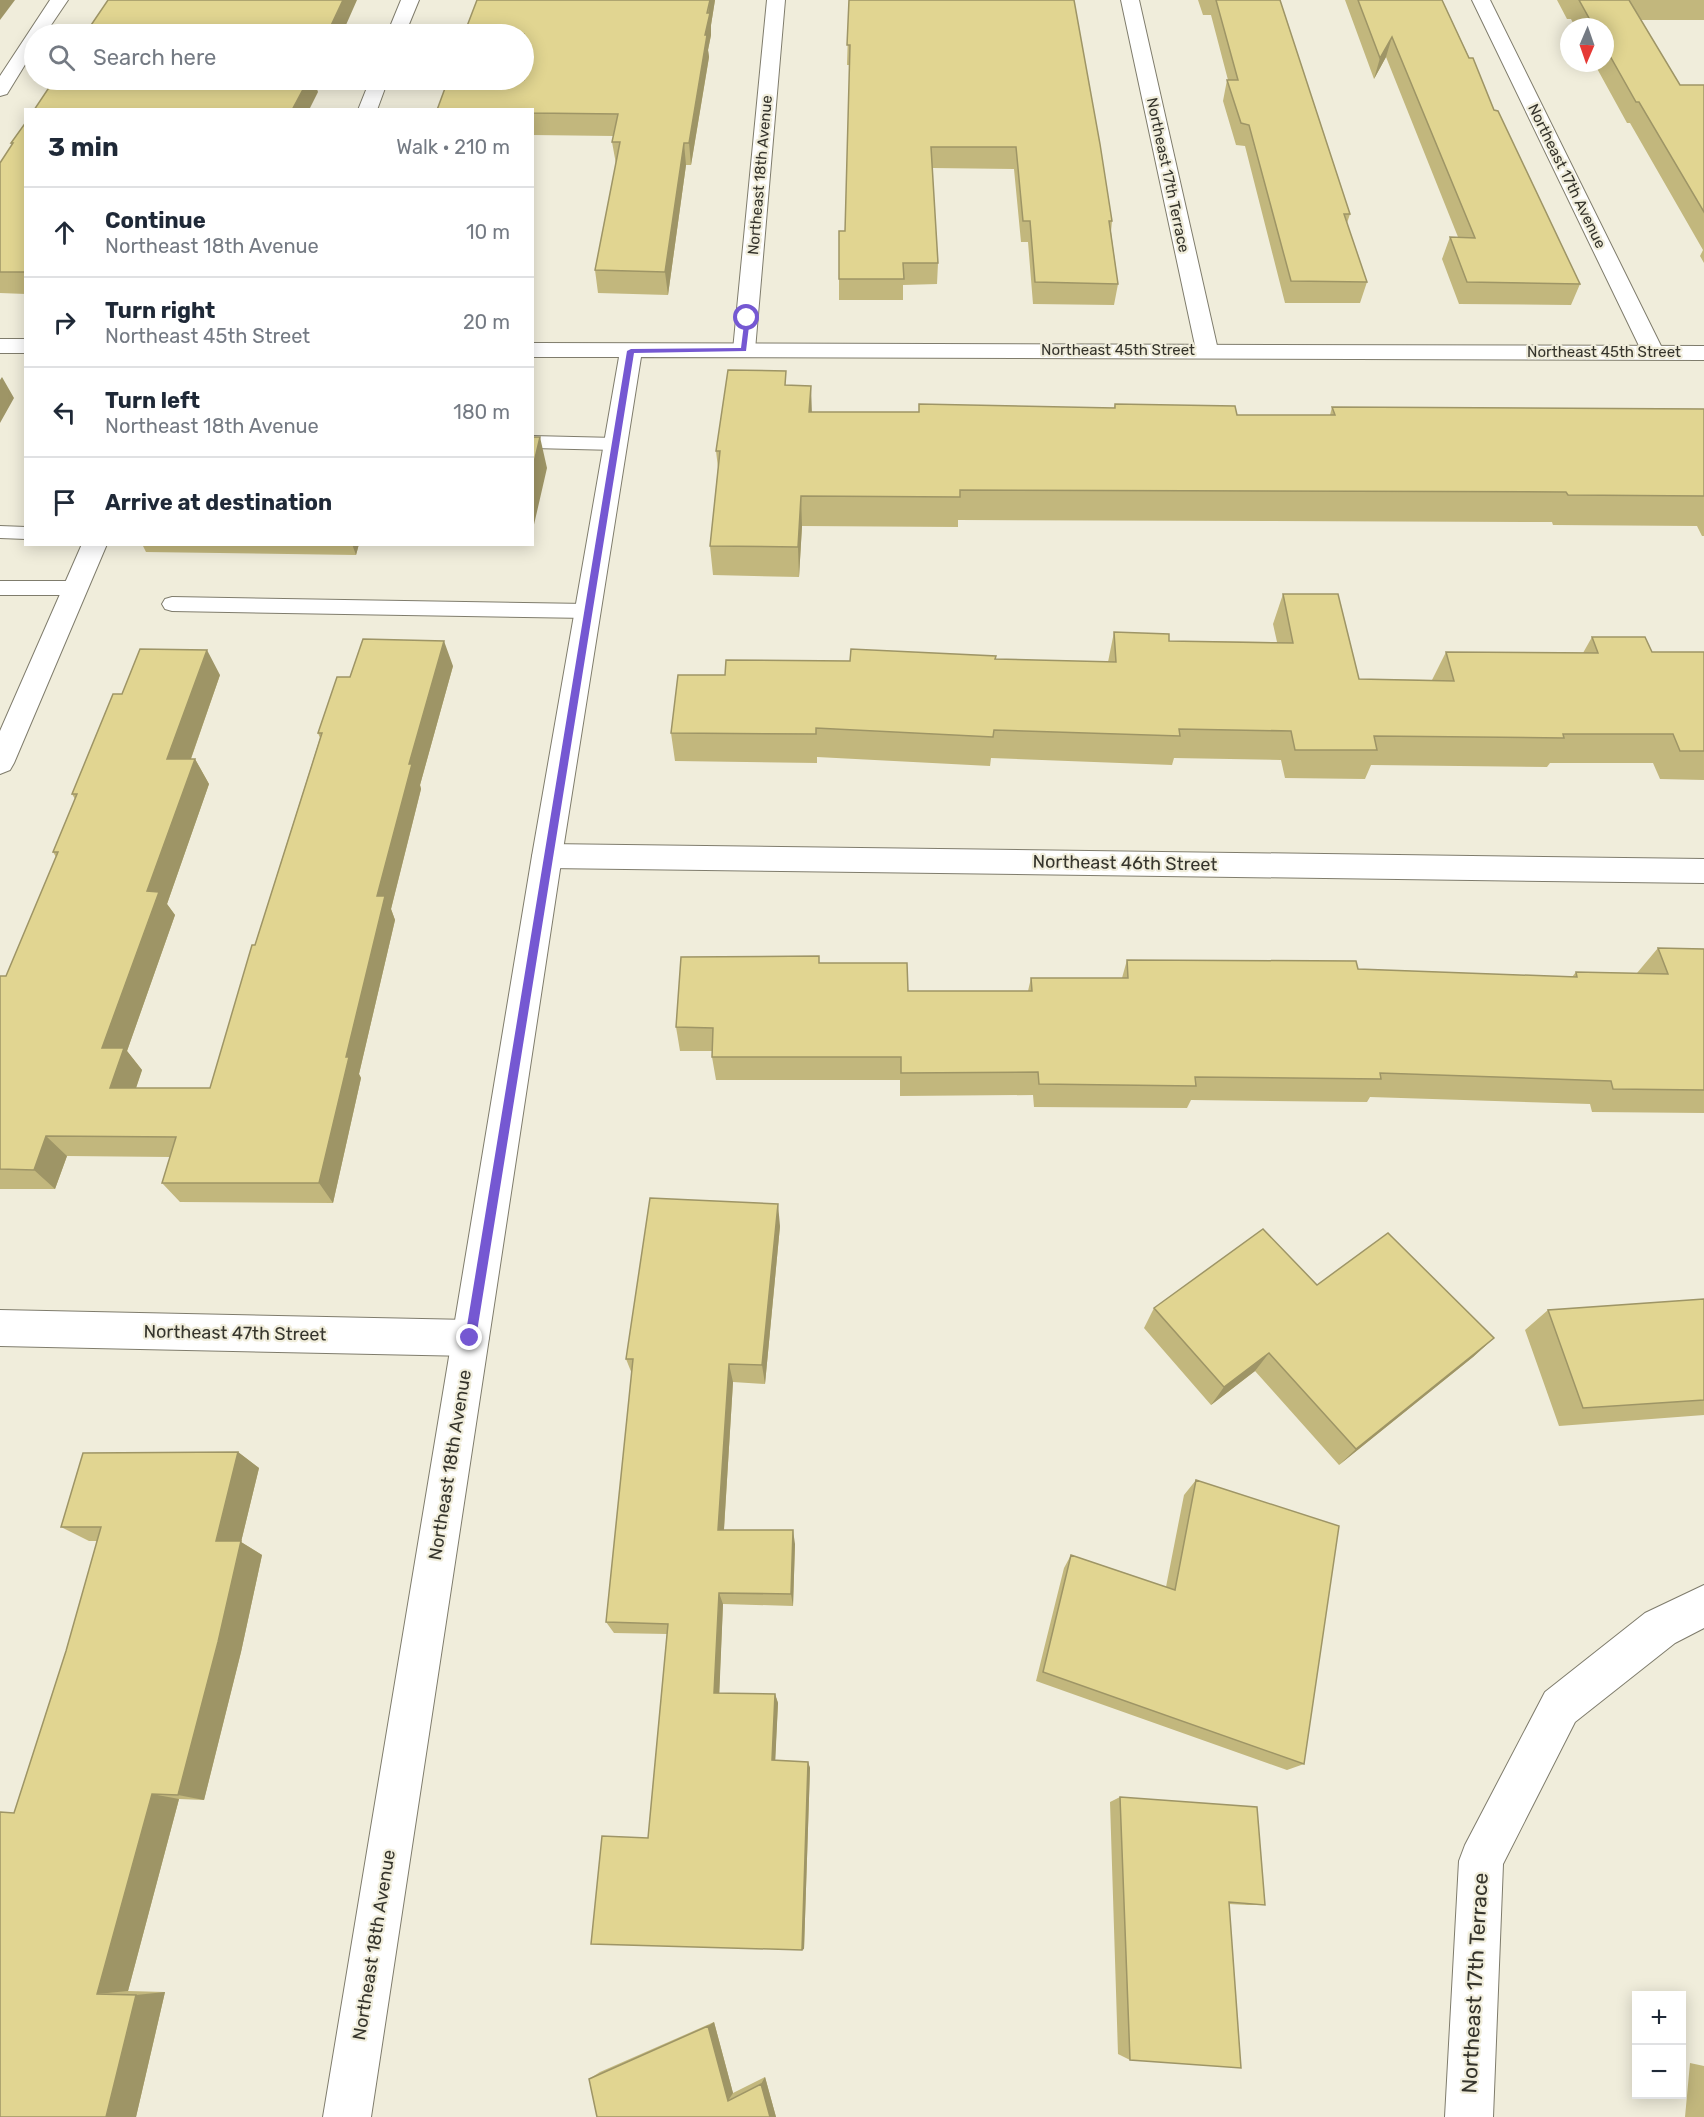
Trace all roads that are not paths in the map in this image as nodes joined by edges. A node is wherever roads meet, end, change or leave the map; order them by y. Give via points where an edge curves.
1 (59, 0) edge
2 (410, 0) edge
3 (776, 0) edge
4 (1130, 0) edge
5 (1481, 0) edge
6 (43, 24) edge
7 (400, 24) edge
8 (24, 53) edge
9 (0, 90) edge
10 (374, 90) edge
11 (368, 108) edge
12 (0, 346) edge
13 (24, 346) edge
14 (534, 350) edge
15 (744, 350) junction
16 (1207, 350) junction
17 (631, 351) junction
18 (1653, 352) junction
19 (1704, 353) edge
20 (534, 442) edge
21 (616, 444) junction
22 (0, 532) edge
23 (24, 533) edge
24 (94, 546) edge
25 (0, 588) edge
26 (75, 588) junction
27 (172, 604) dead end
28 (588, 611) junction
29 (0, 763) edge
30 (547, 856) junction
31 (1704, 871) edge
32 (0, 1328) edge
33 (470, 1338) junction
34 (1704, 1606) edge
35 (347, 2117) edge
36 (1469, 2117) edge

1 - 6 street
2 - 7 street
3 - 15 street, Northeast 18th Avenue
4 - 16 street, Northeast 17th Terrace
5 - 18 street, Northeast 17th Avenue
8 - 9 street
10 - 11 street
12 - 13 street
14 - 17 street, Northeast 45th Street
15 - 16 street, Northeast 45th Street
15 - 17 street, Northeast 45th Street
16 - 18 street, Northeast 45th Street
17 - 21 street, Northeast 18th Avenue
18 - 19 street, Northeast 45th Street
20 - 21 lane
21 - 28 street, Northeast 18th Avenue
22 - 23 lane
24 - 26 street
25 - 26 lane
26 - 29 street
27 - 28 lane
28 - 30 street, Northeast 18th Avenue
30 - 31 street, Northeast 46th Street
30 - 33 street, Northeast 18th Avenue
32 - 33 street, Northeast 47th Street
33 - 35 street, Northeast 18th Avenue
34 - 36 street, Northeast 17th Terrace via 1660,1628 1560,1707 1482,1861

